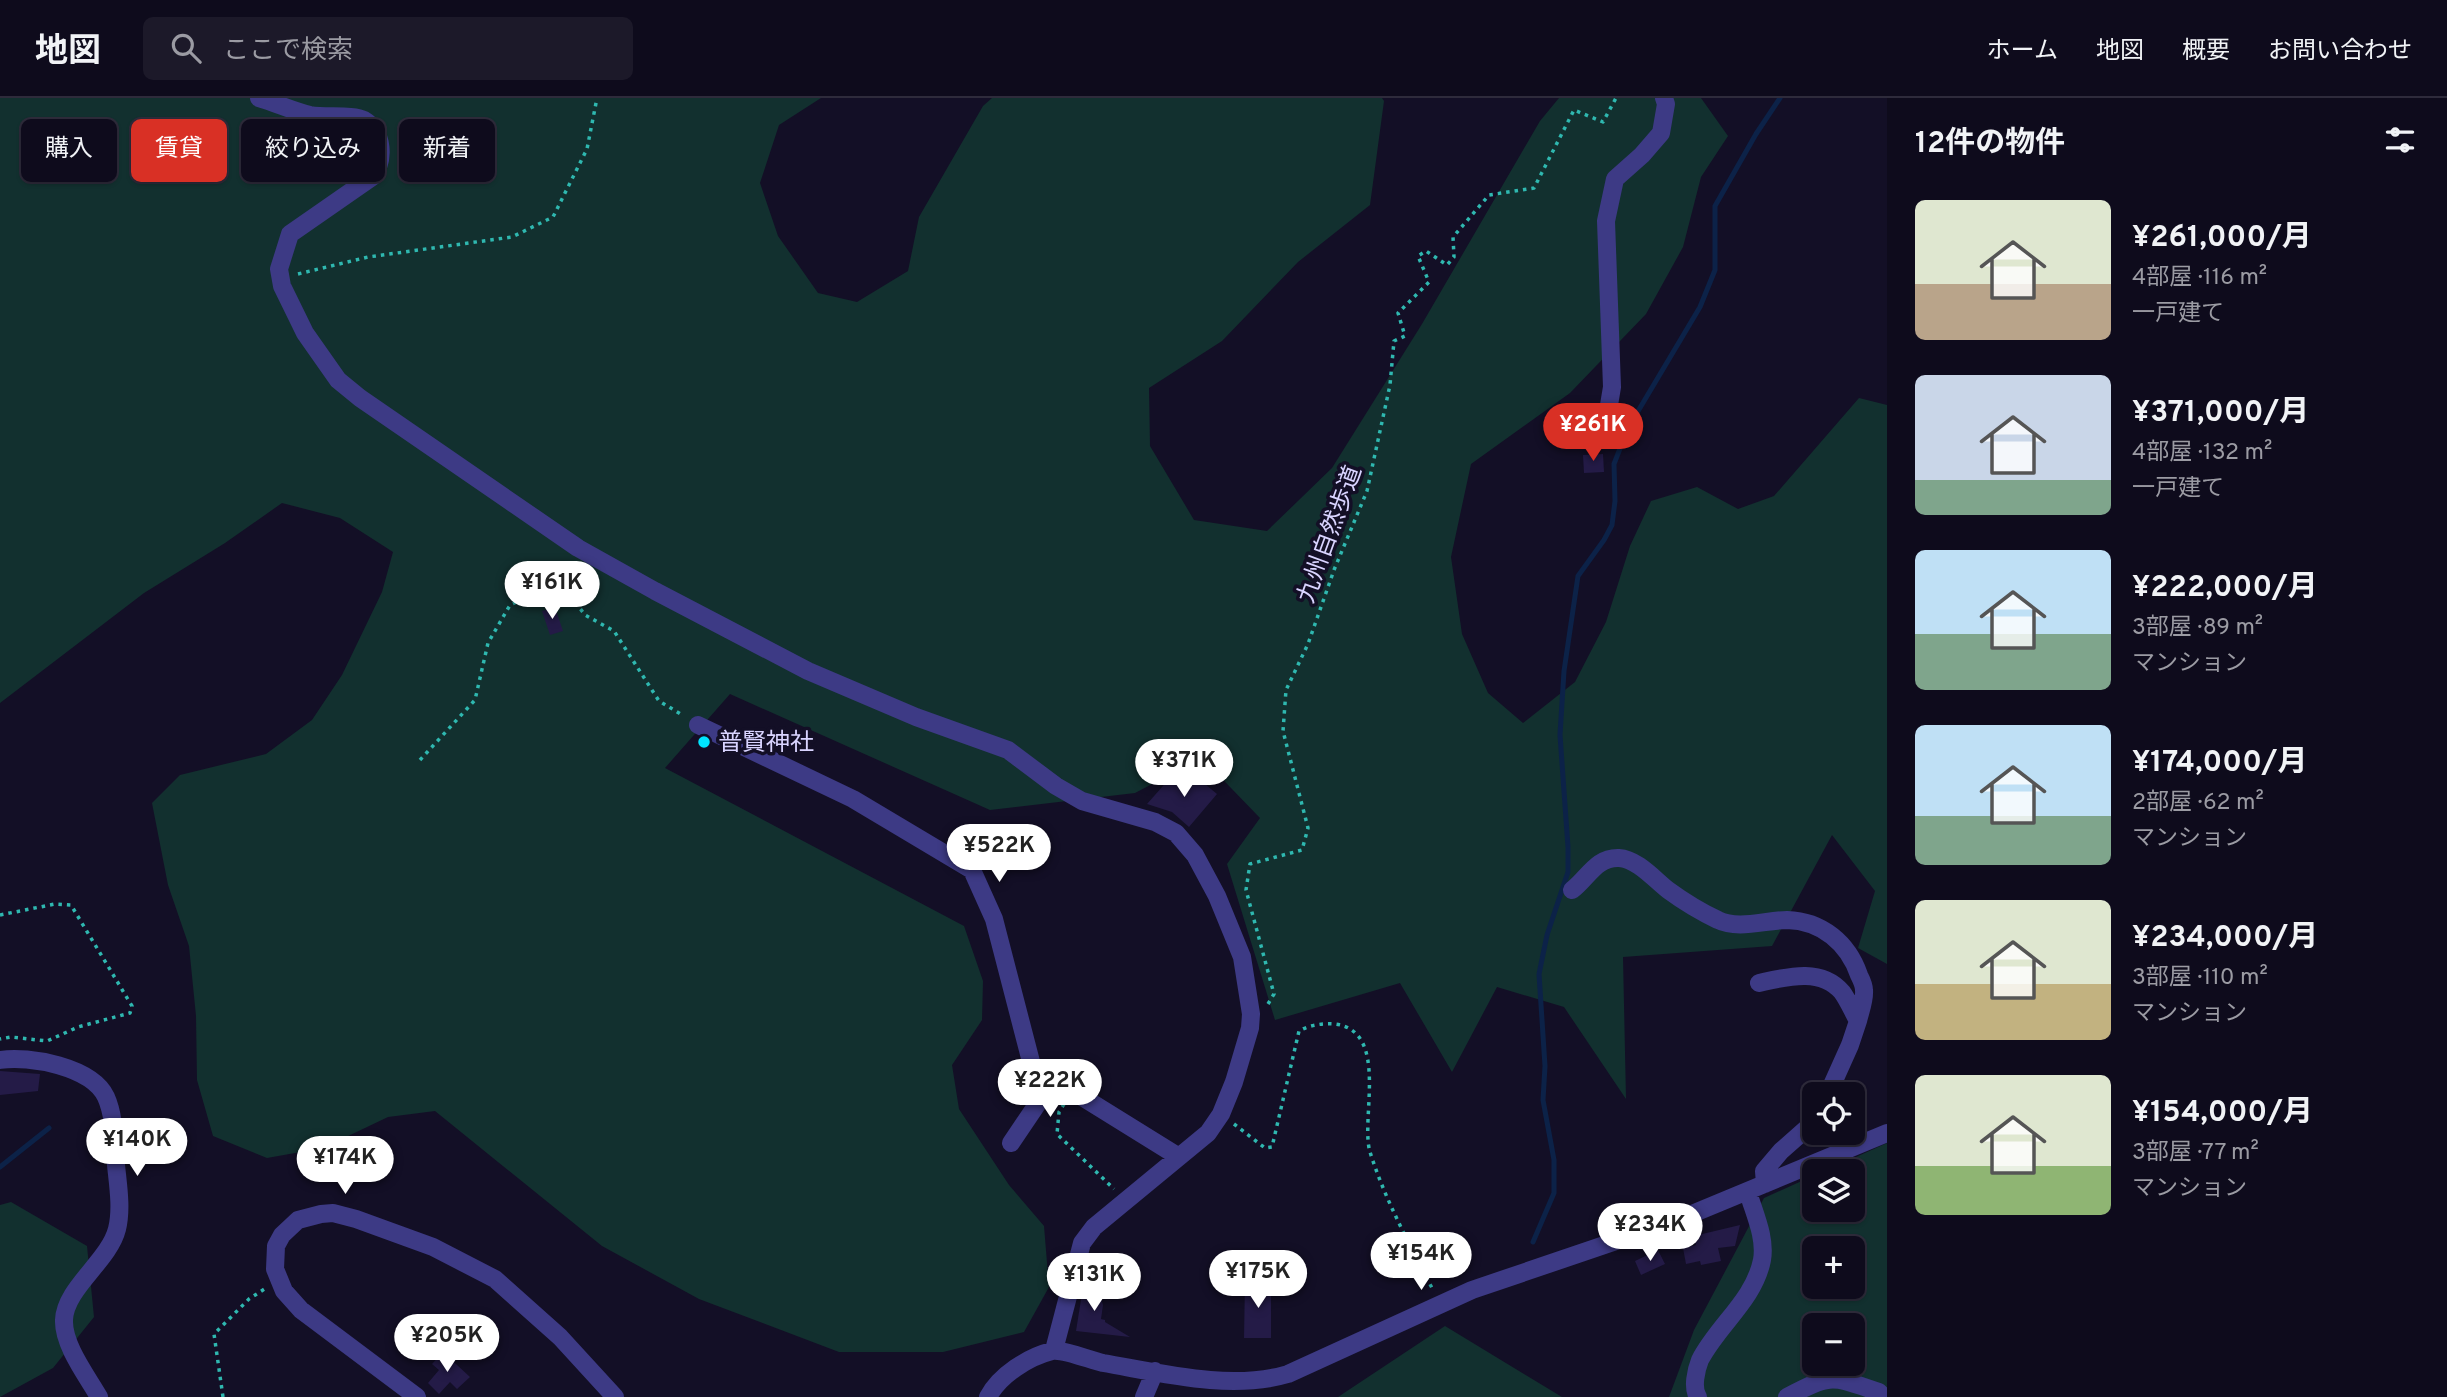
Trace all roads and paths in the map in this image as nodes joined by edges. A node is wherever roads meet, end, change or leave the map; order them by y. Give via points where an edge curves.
1 (259, 98) edge
2 (597, 98) edge
3 (1616, 98) edge
4 (1664, 98) edge
5 (279, 269) junction
6 (1604, 435) dead end
7 (578, 548) junction
8 (560, 582) junction
9 (698, 725) joint
10 (420, 760) dead end
11 (1572, 890) dead end
12 (0, 915) edge
13 (1759, 983) dead end
14 (1251, 1014) junction
15 (1858, 1021) junction
16 (0, 1039) edge
17 (0, 1060) edge
18 (1036, 1082) junction
19 (1833, 1082) edge
20 (1071, 1090) junction
21 (1222, 1114) junction
22 (1802, 1132) edge
23 (1887, 1133) edge
24 (1011, 1143) dead end
25 (1179, 1157) junction
26 (1765, 1184) junction
27 (1748, 1192) junction
28 (1125, 1201) junction
29 (279, 1279) junction
30 (1440, 1304) junction
31 (1054, 1350) junction
32 (1155, 1371) junction
33 (99, 1397) edge
34 (223, 1397) edge
35 (417, 1397) edge
36 (615, 1397) edge
37 (988, 1397) edge
38 (1144, 1397) edge
39 (1698, 1397) edge
40 (1787, 1397) edge
41 (1883, 1397) edge

1 - 5 street via 310,115 363,120 377,135 382,150 372,177 290,234
2 - 5 path via 587,149 554,217 512,237 368,257 298,274
3 - 14 path, 九州自然歩道 via 1603,122 1574,110 1534,188 1489,195 1453,237 1454,257 1447,265 1426,251 1418,256 1429,282 1398,313 1405,336 1394,341 1390,385 1367,491 1286,690 1283,730 1308,828 1302,850 1250,864 1246,890 1274,994 1267,1006
4 - 6 street via 1661,133 1615,179 1606,221 1612,387
5 - 7 street via 282,286 305,333 338,380
7 - 8 path
7 - 14 street via 808,671 1008,750 1082,801 1155,822 1176,833 1195,855 1217,896 1242,957
8 - 9 path via 585,615 614,631 659,701
8 - 10 path via 510,605 488,643 475,700
9 - 18 street via 853,799 972,870 993,919
11 - 15 street via 1594,866 1621,858 1722,922 1787,920 1823,930 1842,943 1854,961 1864,989
12 - 16 path via 71,905 132,1006 130,1013 47,1041
13 - 15 street via 1795,975 1823,978 1841,991
14 - 21 street
15 - 19 street
17 - 33 street via 16,1057 66,1068 105,1094 111,1112 117,1229 66,1306 64,1323 75,1357
18 - 20 street
18 - 24 street via 1038,1103
20 - 25 street
20 - 28 path via 1059,1112 1057,1134
21 - 25 street via 1208,1133
21 - 30 path via 1265,1148 1272,1147 1299,1031 1329,1023 1353,1031 1371,1069 1369,1149 1399,1223
22 - 26 street via 1764,1171
23 - 26 street
25 - 28 street
26 - 27 street
27 - 30 street
27 - 39 street via 1763,1257 1750,1291 1699,1362
28 - 31 street via 1082,1243
29 - 34 path via 249,1299 214,1334
29 - 35 street via 301,1310
29 - 36 street via 276,1246 299,1220 333,1213 376,1226 433,1247 495,1279 560,1336
30 - 32 street via 1270,1379 1230,1383
31 - 32 street
31 - 37 street via 1017,1367
32 - 38 street
40 - 41 street via 1824,1379 1839,1378

